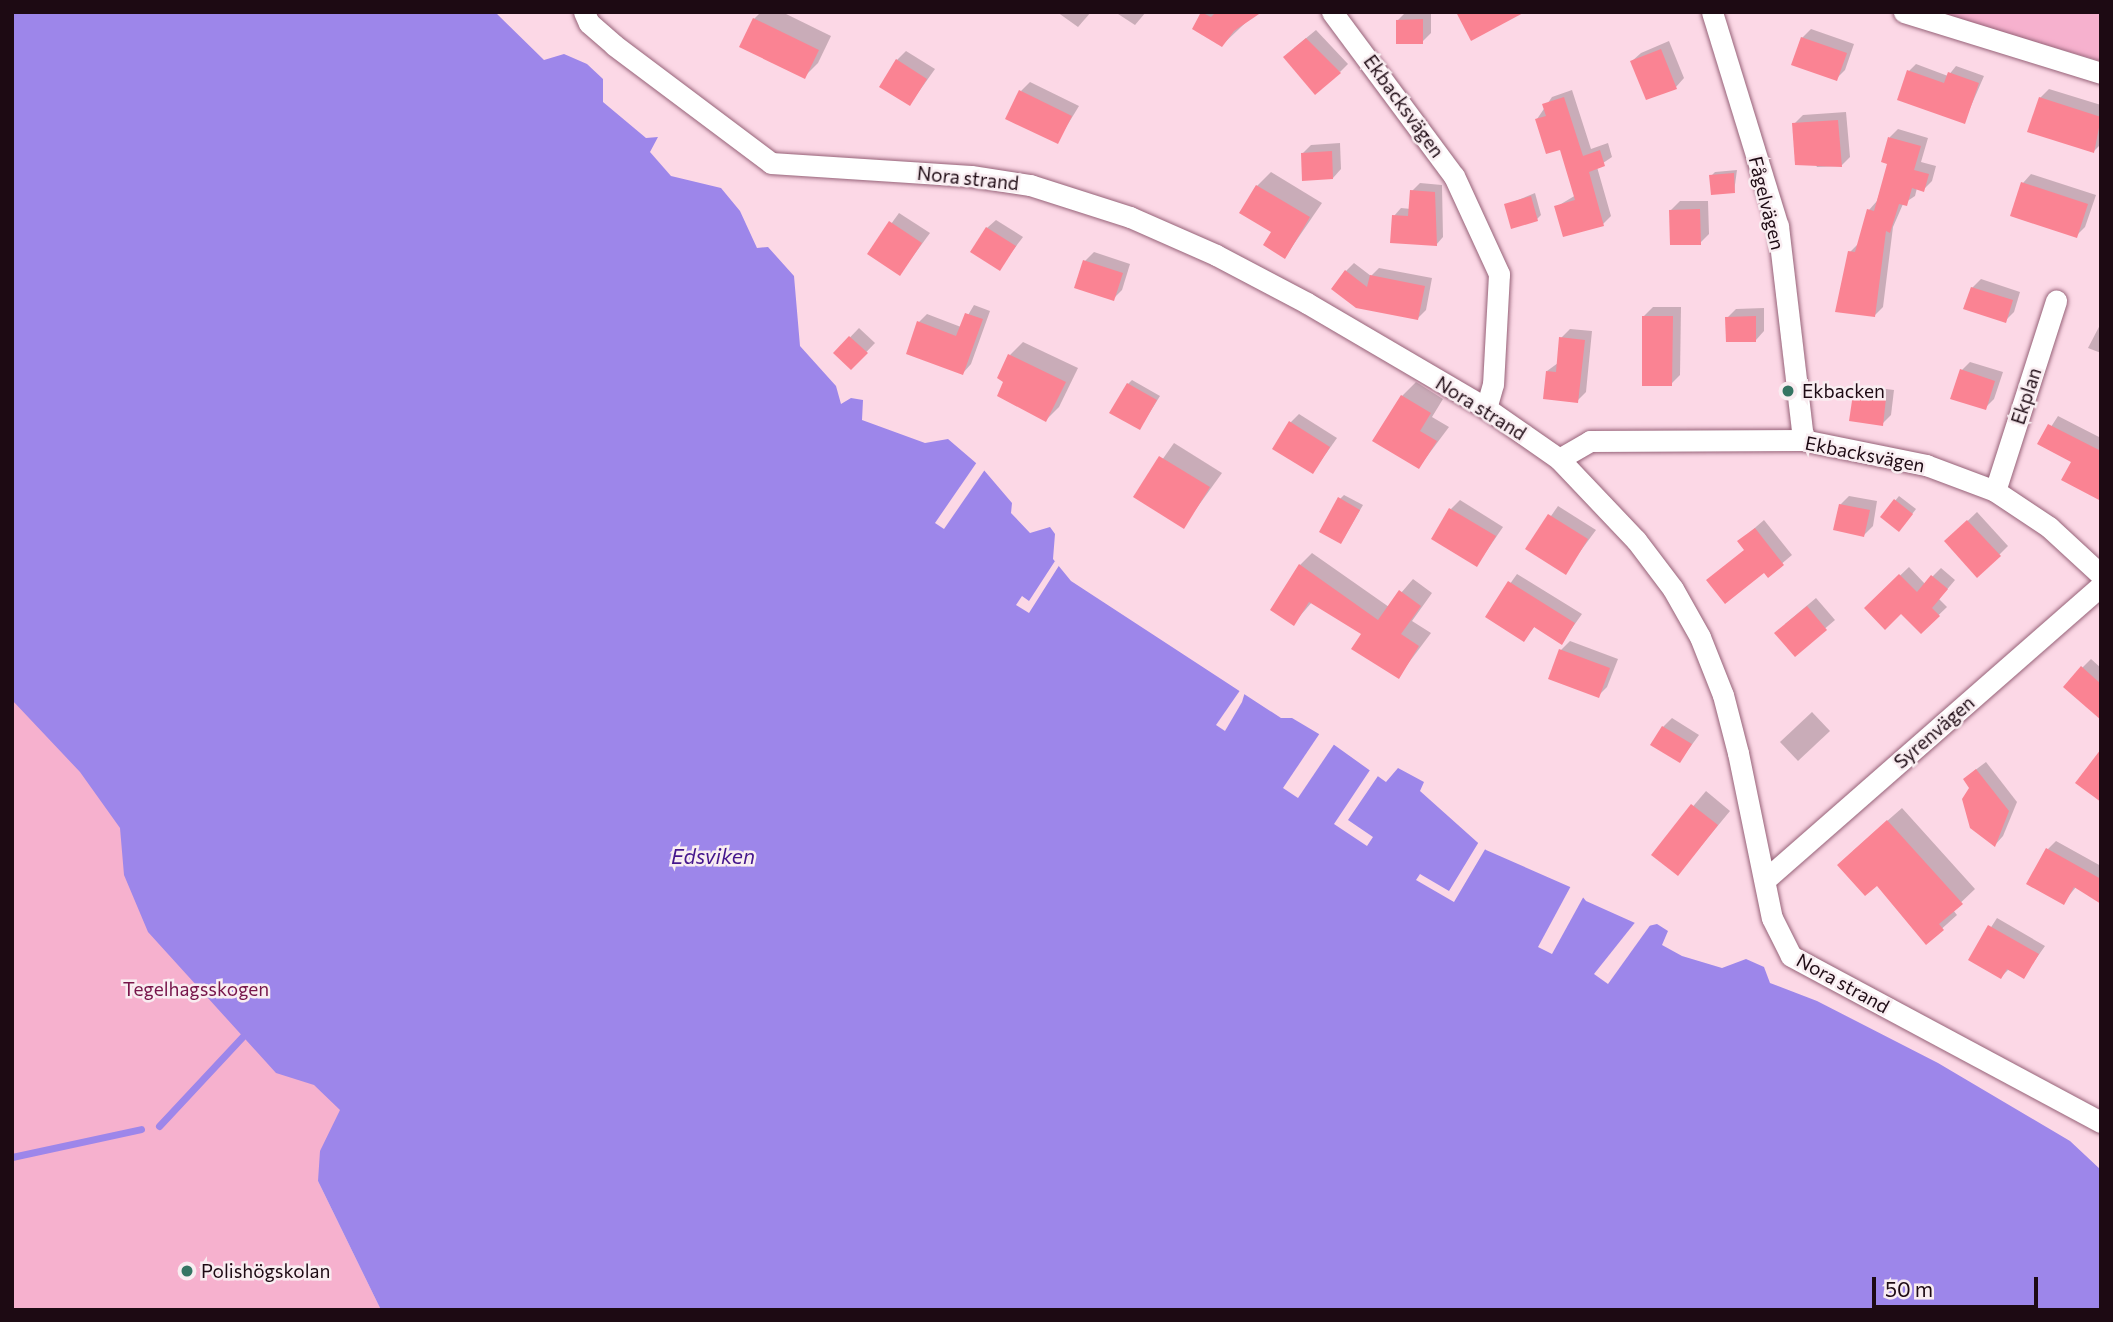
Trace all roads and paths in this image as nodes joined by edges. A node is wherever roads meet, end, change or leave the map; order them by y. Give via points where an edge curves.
1 (584, 12) edge
2 (1332, 12) edge
3 (1712, 12) edge
4 (1903, 12) edge
5 (2101, 73) edge
6 (2056, 301) dead end
7 (1486, 408) junction
8 (1802, 440) junction
9 (1559, 459) junction
10 (1996, 491) junction
11 (2101, 575) edge
12 (2101, 586) edge
13 (1766, 879) junction
14 (2101, 1122) edge

1 - 7 street, Nora strand via 589,23 614,46 771,163 1016,183 1130,217 1294,296
2 - 7 street, Ekbacksvägen via 1454,176 1499,274 1493,384
3 - 8 street, Fågelvägen via 1777,226
4 - 5 street
6 - 10 street, Ekplan
7 - 9 street, Nora strand
8 - 9 street, Ekbacksvägen via 1590,441
8 - 10 street, Ekbacksvägen via 1926,465
9 - 13 street, Nora strand via 1636,540 1673,589 1700,637 1723,695
10 - 11 street, Ekbacksvägen via 2049,527
12 - 13 street, Syrenvägen
13 - 14 street, Nora strand via 1772,918 1791,956

